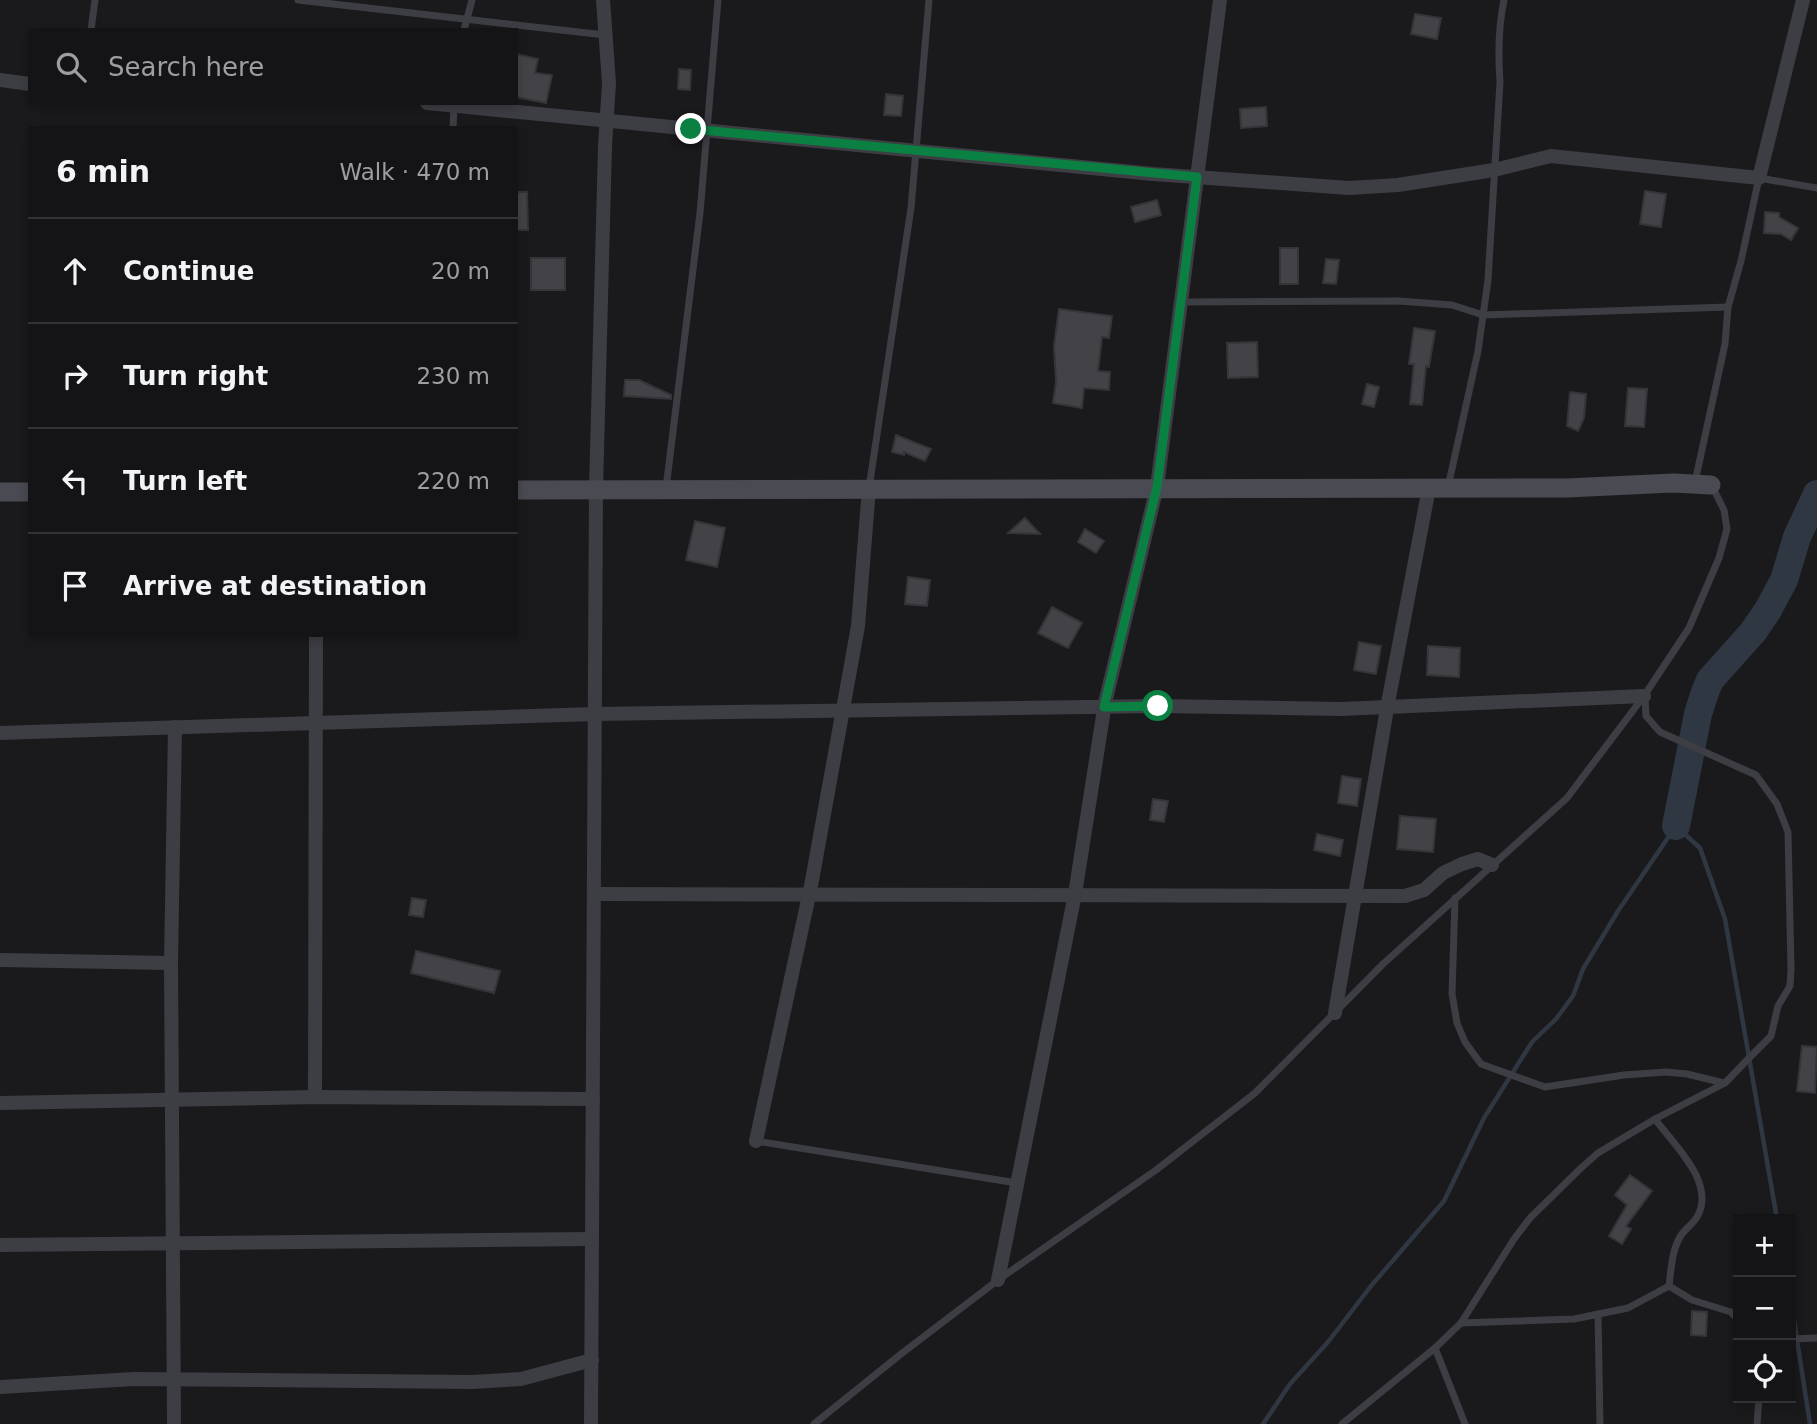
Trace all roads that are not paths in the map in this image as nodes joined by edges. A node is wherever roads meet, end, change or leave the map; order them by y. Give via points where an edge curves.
1 (94, 0) edge
2 (298, 0) edge
3 (471, 0) edge
4 (603, 0) edge
5 (718, 0) edge
6 (929, 0) edge
7 (1220, 0) edge
8 (1504, 0) edge
9 (1803, 0) edge
10 (467, 19) junction
11 (91, 28) edge
12 (465, 28) edge
13 (606, 35) junction
14 (0, 80) edge
15 (28, 84) edge
16 (449, 105) edge
17 (607, 121) junction
18 (453, 126) edge
19 (707, 131) junction
20 (916, 151) junction
21 (1494, 170) junction
22 (1197, 177) junction
23 (1759, 177) junction
24 (1817, 188) edge
25 (1181, 302) junction
26 (1728, 307) junction
27 (1482, 315) junction
28 (1703, 485) junction
29 (1157, 487) junction
30 (869, 488) junction
31 (1438, 488) junction
32 (518, 489) edge
33 (596, 489) junction
34 (666, 489) junction
35 (0, 492) edge
36 (28, 492) edge
37 (316, 637) edge
38 (1644, 696) junction
39 (1104, 707) junction
40 (1387, 708) junction
41 (843, 710) junction
42 (595, 714) junction
43 (316, 723) junction
44 (175, 727) junction
45 (0, 733) edge
46 (1492, 865) junction
47 (594, 894) junction
48 (809, 895) junction
49 (1074, 895) junction
50 (1354, 896) junction
51 (1455, 898) junction
52 (0, 960) edge
53 (171, 963) junction
54 (1335, 1013) junction
55 (1725, 1083) junction
56 (315, 1097) junction
57 (593, 1099) junction
58 (172, 1100) junction
59 (0, 1103) edge
60 (1654, 1119) junction
61 (756, 1141) joint
62 (1018, 1183) junction
63 (592, 1239) junction
64 (173, 1243) junction
65 (0, 1245) edge
66 (998, 1280) junction
67 (1669, 1286) junction
68 (1598, 1314) junction
69 (1733, 1314) edge
70 (1461, 1323) junction
71 (1817, 1338) edge
72 (1796, 1339) edge
73 (1434, 1348) junction
74 (592, 1360) junction
75 (174, 1380) junction
76 (0, 1387) edge
77 (1759, 1403) edge
78 (174, 1424) edge
79 (591, 1424) edge
80 (814, 1424) edge
81 (1342, 1424) edge
82 (1465, 1424) edge
83 (1600, 1424) edge
84 (1757, 1424) edge

1 - 11 lane
2 - 10 lane
3 - 10 lane
4 - 13 street
5 - 19 lane
6 - 20 lane
7 - 22 street
8 - 21 lane
9 - 23 street
10 - 12 lane
10 - 13 lane
13 - 17 street
14 - 15 street
16 - 17 street
16 - 18 lane
17 - 19 street
17 - 33 street
19 - 20 street
19 - 34 lane
20 - 22 street
20 - 30 lane
21 - 22 street via 1349,188
21 - 23 street via 1551,156
21 - 27 lane
22 - 25 street
23 - 24 lane
23 - 26 lane
25 - 27 lane via 1399,301 1452,305
25 - 29 street
26 - 27 lane
26 - 28 lane
27 - 31 lane via 1478,351
28 - 31 street
28 - 38 lane via 1724,510 1727,529 1689,628
29 - 30 street
29 - 31 street
29 - 39 street
30 - 34 street
30 - 41 street via 858,626
31 - 40 street
32 - 33 street
33 - 34 street
33 - 42 street
35 - 36 street
37 - 43 street
38 - 40 street
38 - 46 lane via 1567,799
38 - 55 lane via 1646,716 1660,732 1756,775 1777,804 1788,832 1790,986 1778,1006 1771,1036
39 - 40 street
39 - 41 street
39 - 49 street
40 - 50 street
41 - 42 street
41 - 48 street
42 - 43 street
42 - 47 street
43 - 44 street
43 - 56 street
44 - 45 street
44 - 53 street
46 - 50 street via 1478,859 1462,864 1424,890 1405,896
46 - 51 lane
47 - 48 street
47 - 57 street
48 - 49 street
48 - 61 street
49 - 50 street
49 - 62 street
50 - 54 street
51 - 54 lane
51 - 55 lane via 1452,994 1457,1023 1480,1064 1545,1087 1666,1072
52 - 53 street
53 - 58 street
54 - 66 lane via 1255,1093 1156,1170
55 - 60 lane
56 - 57 street
56 - 58 street
57 - 63 street
58 - 59 street
58 - 64 street
60 - 67 lane via 1695,1173 1702,1191 1698,1216 1680,1236
60 - 70 lane via 1598,1153 1530,1217
61 - 62 lane
62 - 66 street
63 - 64 street
63 - 74 street
64 - 65 street
64 - 75 street
66 - 80 lane
67 - 68 lane via 1628,1308
67 - 69 lane via 1692,1300
68 - 70 lane
68 - 83 lane
70 - 73 lane
71 - 72 lane
73 - 81 lane
73 - 82 lane
74 - 75 street via 521,1379 472,1382
74 - 79 street
75 - 76 street
75 - 78 street
77 - 84 lane

